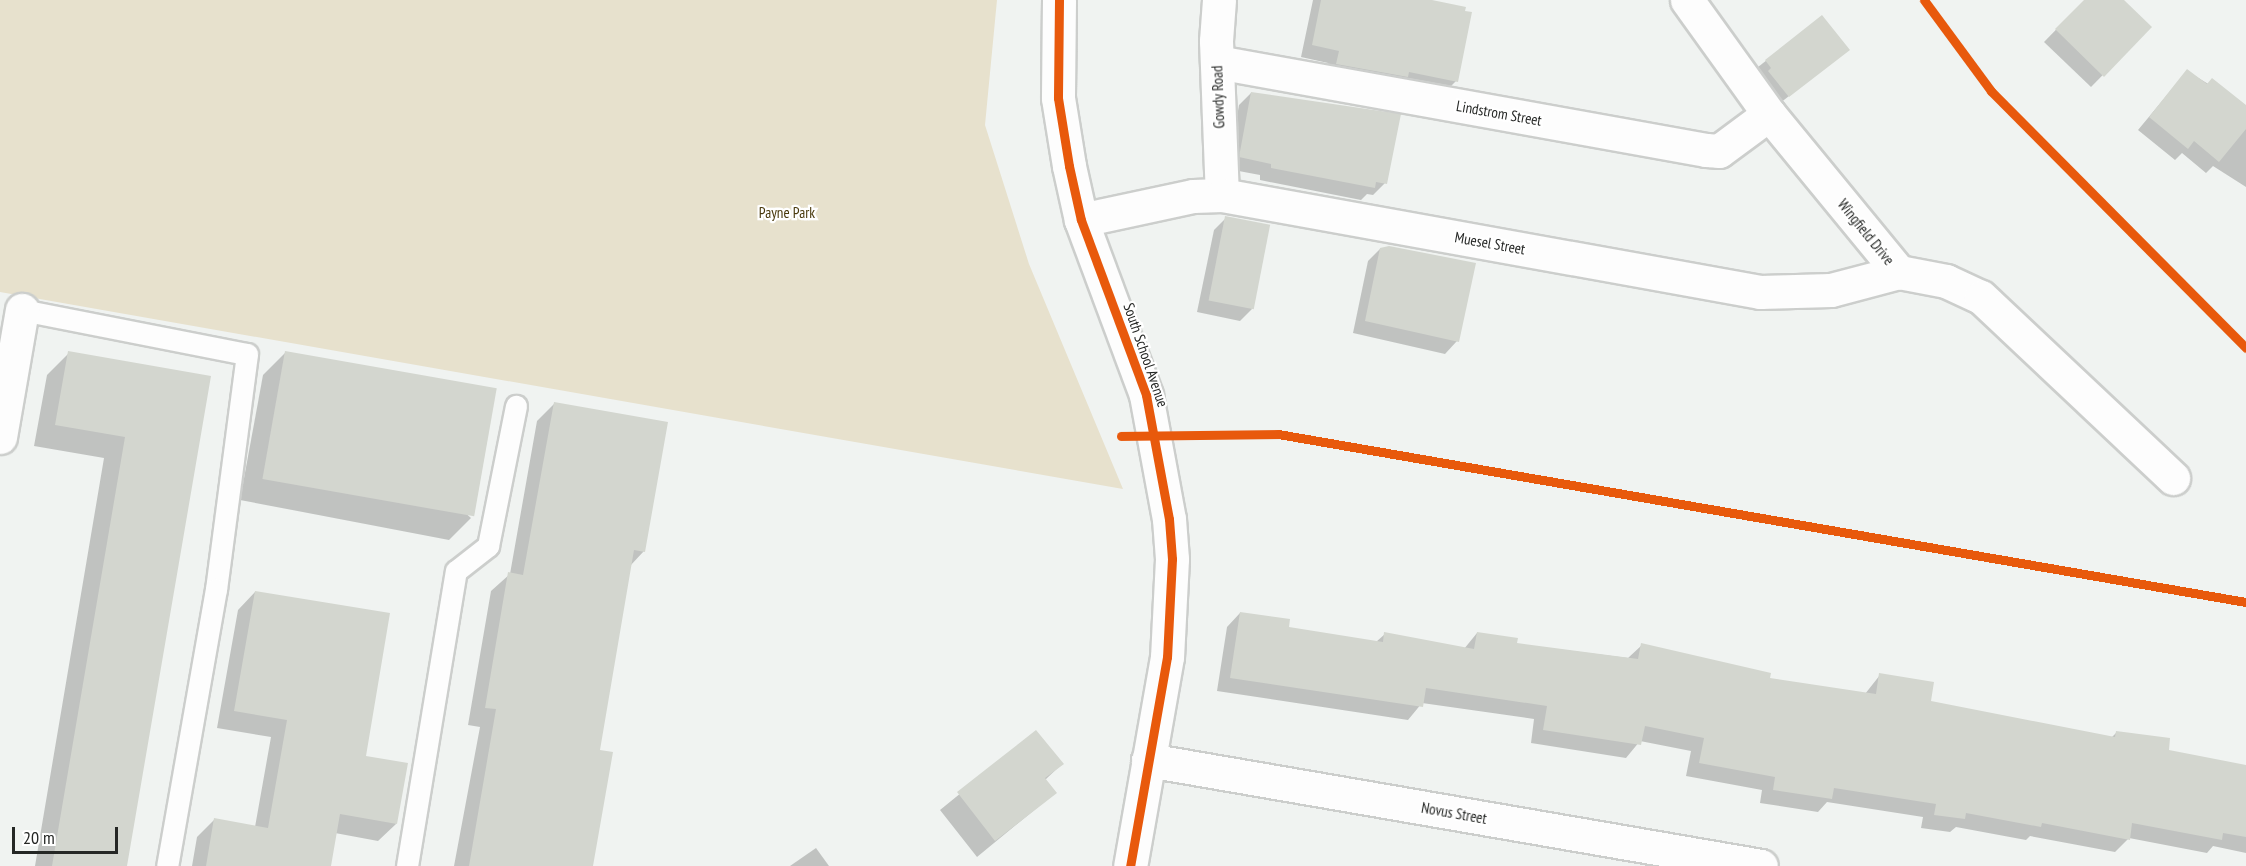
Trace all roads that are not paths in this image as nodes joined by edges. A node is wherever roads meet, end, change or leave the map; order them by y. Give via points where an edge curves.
1 (1059, 0) edge
2 (1219, 0) edge
3 (1687, 0) edge
4 (1217, 62) junction
5 (1770, 114) junction
6 (1222, 195) junction
7 (1081, 220) junction
8 (1899, 272) junction
9 (13, 329) edge
10 (516, 406) dead end
11 (0, 437) edge
12 (2173, 478) dead end
13 (1148, 760) junction
14 (167, 866) edge
15 (407, 866) edge
16 (1130, 866) edge
17 (1761, 866) edge

1 - 7 street, South School Avenue via 1058,98
2 - 4 street, Gowdy Road
3 - 5 street, Wingfield Drive
4 - 5 street, Lindstrom Street via 1706,150 1719,151
4 - 6 street, Gowdy Road
5 - 8 street, Wingfield Drive
6 - 7 street, Muesel Street via 1193,196
6 - 8 street, Muesel Street via 1760,292 1831,290
7 - 13 street, South School Avenue via 1146,395 1169,519 1172,559 1167,657
8 - 12 street, Wingfield Drive via 1946,281 1981,297
9 - 11 street
9 - 14 lane via 247,354 216,589
10 - 15 lane via 488,546 456,572
13 - 16 street, South School Avenue
13 - 17 street, Novus Street

